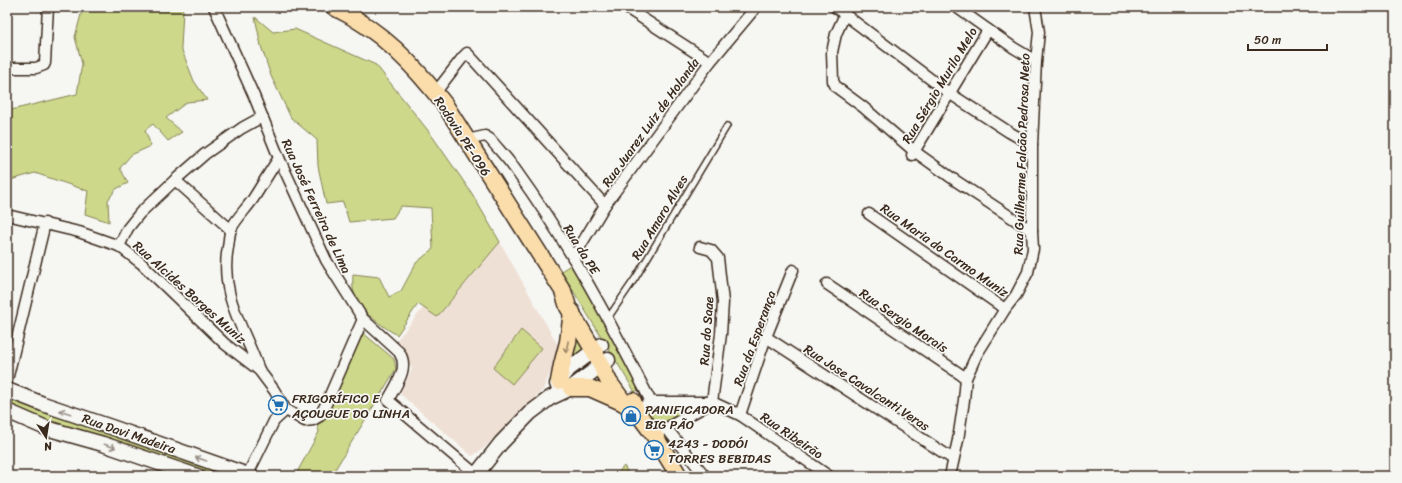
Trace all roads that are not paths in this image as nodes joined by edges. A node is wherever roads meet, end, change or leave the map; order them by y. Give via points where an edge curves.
1 (48, 7) edge
2 (214, 7) edge
3 (334, 7) edge
4 (625, 7) edge
5 (756, 7) edge
6 (956, 7) edge
7 (1036, 7) edge
8 (841, 10) edge
9 (988, 30) junction
10 (1036, 61) junction
11 (710, 62) junction
12 (7, 68) edge
13 (435, 93) junction
14 (949, 93) junction
15 (262, 117) junction
16 (727, 126) dead end
17 (467, 140) junction
18 (1032, 145) junction
19 (913, 153) junction
20 (279, 158) junction
21 (175, 180) junction
22 (605, 205) junction
23 (869, 214) dead end
24 (7, 215) edge
25 (45, 224) junction
26 (231, 230) junction
27 (1032, 230) junction
28 (119, 246) junction
29 (700, 247) dead end
30 (573, 258) junction
31 (793, 270) dead end
32 (827, 284) dead end
33 (563, 291) junction
34 (1005, 309) junction
35 (572, 312) junction
36 (608, 318) junction
37 (363, 319) junction
38 (766, 337) junction
39 (597, 348) junction
40 (605, 363) junction
41 (259, 370) junction
42 (966, 378) junction
43 (7, 380) edge
44 (565, 385) junction
45 (7, 390) edge
46 (651, 402) junction
47 (712, 402) junction
48 (631, 407) junction
49 (286, 410) junction
50 (7, 411) edge
51 (740, 415) junction
52 (660, 432) junction
53 (953, 459) junction
54 (476, 475) edge
55 (197, 476) edge
56 (248, 476) edge
57 (679, 476) edge
58 (705, 476) edge
59 (829, 476) edge
60 (950, 476) edge

1 - 12 street via 45,62 42,67
2 - 15 street, Rua José Ferreira de Lima
3 - 13 main road, Rodovia PE-096 via 353,16 379,34
4 - 11 street
5 - 11 street, Rua Juarez Luiz de Holanda
6 - 9 street
7 - 10 street, Rua Guilherme Falcão Pedrosa Neto via 1039,32
8 - 14 street
8 - 19 street via 832,52 832,81
9 - 10 street
9 - 14 street, Rua Sérgio Murilo Melo
10 - 18 street, Rua Guilherme Falcão Pedrosa Neto
11 - 22 street, Rua Juarez Luiz de Holanda
13 - 17 main road, Rodovia PE-096
13 - 22 street via 463,57 470,55
14 - 18 street
14 - 19 street, Rua Sérgio Murilo Melo
15 - 20 street, Rua José Ferreira de Lima
15 - 21 street via 205,154
16 - 36 lane, Rua Amaro Alves via 636,277
17 - 30 street, Rua da PE via 485,136 490,138 517,171
17 - 33 main road, Rodovia PE-096
18 - 27 street, Rua Guilherme Falcão Pedrosa Neto
19 - 27 street
20 - 26 street
20 - 37 street, Rua José Ferreira de Lima via 326,260
21 - 26 street
21 - 28 street via 140,213 128,228
22 - 30 street, Rua Juarez Luiz de Holanda
23 - 34 street, Rua Maria do Carmo Muniz
24 - 25 street, Rua Alcides Borges Muniz
25 - 28 street, Rua Alcides Borges Muniz
25 - 43 street
26 - 41 street via 227,254 227,287
27 - 34 street, Rua Guilherme Falcão Pedrosa Neto via 1033,249 1028,272
28 - 41 street, Rua Alcides Borges Muniz via 225,344
29 - 47 street, Rua do Saae via 711,250 718,258 723,302
30 - 36 street, Rua da PE
31 - 38 street, Rua da Esperança
32 - 42 street, Rua Sergio Morais
33 - 35 main road
33 - 39 main road via 577,302
34 - 42 street, Rua Guilherme Falcão Pedrosa Neto via 977,354
35 - 39 main road
35 -> 44 main road via 562,365
36 - 46 street, Rua da PE
37 - 49 street via 320,416 305,421
37 - 54 street, Rua José Ferreira de Lima via 399,352 404,362 399,381 388,400
38 - 51 street, Rua da Esperança
38 - 53 street, Rua Jose Cavalcanti Veras
39 - 40 main road
39 - 44 main road via 574,365
40 - 44 main road
40 - 48 main road via 609,382
41 - 49 street
42 - 53 street, Rua Guilherme Falcão Pedrosa Neto
44 - 48 main road via 590,388
44 - 54 main road via 513,430
56 -> 45 main road, Rua Davi Madeira
46 - 47 street
46 - 48 street
47 - 51 street, Rua Ribeirão
47 - 52 street
48 - 52 main road
49 - 56 street via 274,421
50 -> 55 main road, Rua Davi Madeira via 46,428 103,444
51 - 59 street, Rua Ribeirão
52 - 57 main road
52 - 58 street
53 - 60 street, Rua Guilherme Falcão Pedrosa Neto

